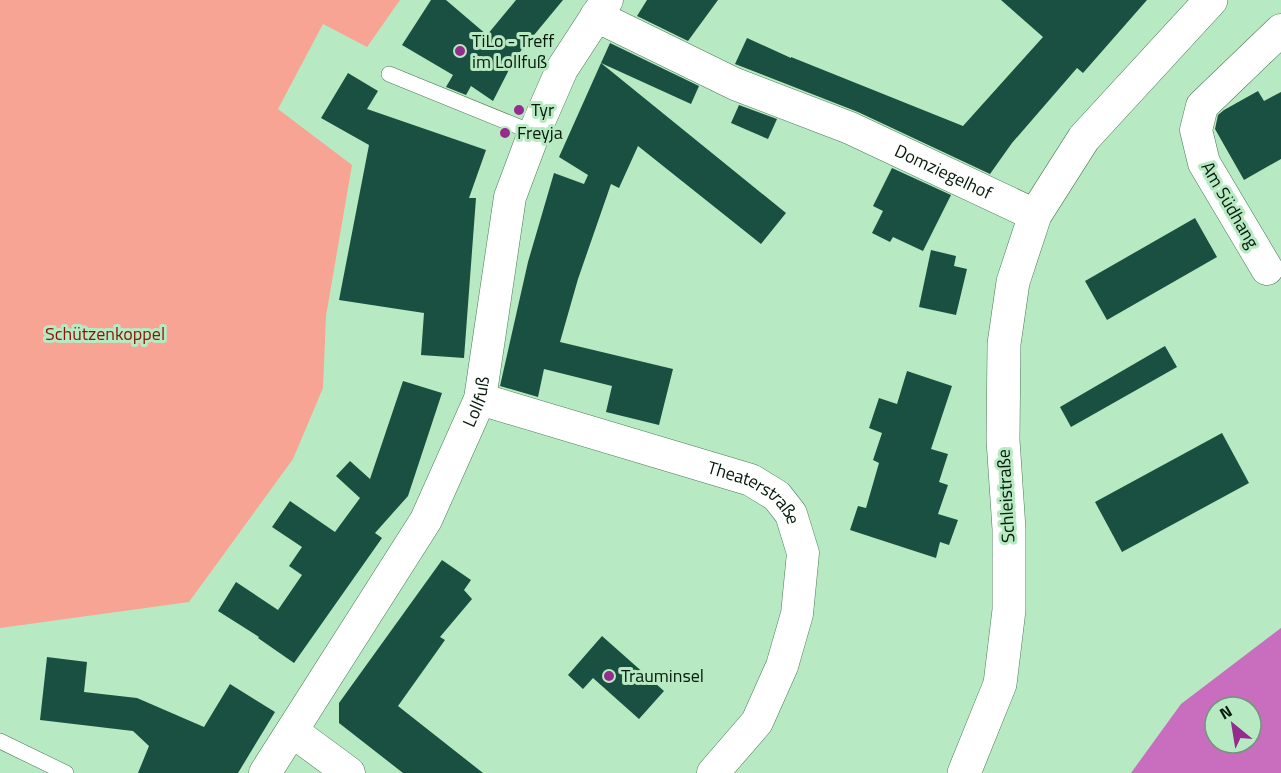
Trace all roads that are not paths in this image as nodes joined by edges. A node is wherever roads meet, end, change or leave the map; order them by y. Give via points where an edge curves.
1 (1211, 0) edge
2 (602, 8) edge
3 (1281, 30) edge
4 (389, 74) dead end
5 (534, 133) junction
6 (1035, 215) junction
7 (1267, 269) dead end
8 (480, 399) junction
9 (292, 731) junction
10 (0, 741) edge
11 (66, 773) edge
12 (265, 773) edge
13 (349, 773) edge
14 (713, 773) edge
15 (964, 773) edge

1 - 6 street via 1084,138
2 - 5 street, Lollfuß via 562,69
2 - 6 street, Domziegelhof via 735,84 850,128
3 - 7 street, Am Südhang via 1202,106 1196,130 1204,163
4 - 5 lane
5 - 8 street, Lollfuß via 510,197
6 - 15 street, Schleistraße via 1013,282 1004,344 1003,440 1010,610 1000,684
8 - 9 street, Lollfuß via 426,519
8 - 14 street, Theaterstraße via 751,480 777,496 791,514 803,553 797,614 782,666 757,722
9 - 12 street, Lollfuß
9 - 13 street
10 - 11 lane

